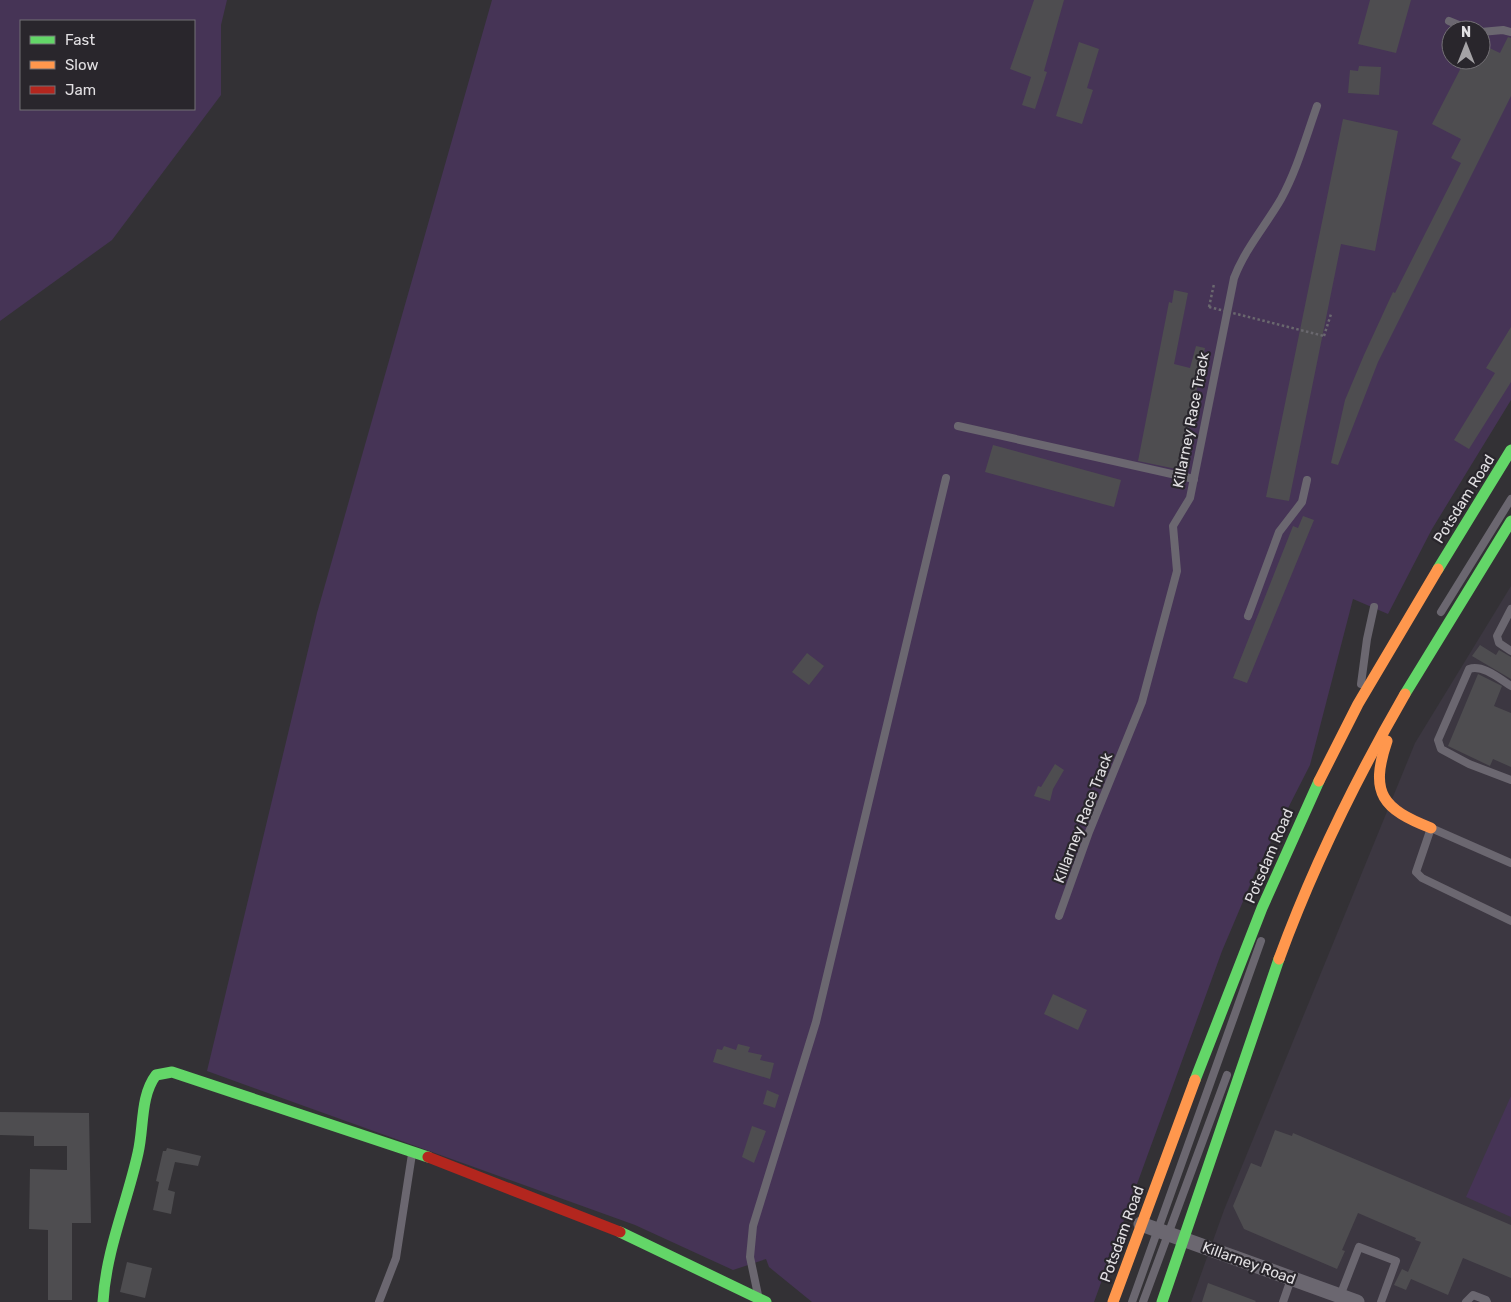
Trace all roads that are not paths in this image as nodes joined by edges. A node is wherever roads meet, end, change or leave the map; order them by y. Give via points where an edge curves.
1 (1491, 31) edge
2 (1511, 32) edge
3 (1317, 106) dead end
4 (958, 426) dead end
5 (1511, 450) edge
6 (946, 478) dead end
7 (1194, 479) junction
8 (1307, 480) dead end
9 (1511, 499) edge
10 (1511, 521) edge
11 (1374, 607) dead end
12 (1511, 609) edge
13 (1248, 616) dead end
14 (1438, 617) dead end
15 (1417, 622) dead end
16 (1511, 651) edge
17 (1392, 664) dead end
18 (1511, 686) edge
19 (1408, 687) junction
20 (1358, 704) junction
21 (1511, 780) edge
22 (1319, 804) dead end
23 (1431, 828) junction
24 (1511, 863) edge
25 (1289, 870) dead end
26 (1059, 916) dead end
27 (1511, 921) edge
28 (1263, 935) dead end
29 (1230, 1067) dead end
30 (412, 1152) junction
31 (1141, 1224) junction
32 (1164, 1233) junction
33 (1184, 1240) junction
34 (1291, 1279) junction
35 (1331, 1297) edge
36 (763, 1300) edge
37 (103, 1302) edge
38 (379, 1302) edge
39 (1113, 1302) edge
40 (1132, 1302) edge
41 (1143, 1302) edge
42 (1162, 1302) edge
43 (1283, 1302) edge
44 (1357, 1302) edge
45 (1381, 1302) edge
46 (1466, 1302) edge
47 (1486, 1302) edge

1 - 2 lane
3 - 7 lane, Killarney Race Track via 1294,174 1234,278
4 - 7 lane
5 - 20 main road, Potsdam Road
6 - 36 lane via 816,1022 753,1226 750,1257
7 - 26 lane, Killarney Race Track via 1190,498 1173,526 1177,571 1145,693
8 - 13 lane via 1302,502 1279,532
9 - 14 lane
10 - 19 main road
11 - 20 lane
12 - 16 lane via 1497,636 1499,643
15 - 17 lane
18 - 21 lane via 1484,670 1469,668 1438,742 1441,749 1469,764
19 - 23 main road via 1385,748 1380,783 1392,809
19 - 33 main road via 1343,808 1285,941
20 - 31 main road, Potsdam Road via 1318,782 1262,908
22 - 25 lane
23 - 24 lane
23 - 27 lane via 1418,864 1418,875
28 - 32 lane
29 - 32 lane
30 - 36 main road via 624,1234
30 - 37 main road via 181,1074 162,1072 156,1075 148,1090 137,1161 106,1268
30 - 38 lane via 396,1258
31 - 32 street, Killarney Road
31 - 39 main road, Potsdam Road
32 - 33 street, Killarney Road
32 - 40 lane
32 - 41 lane
33 - 34 street, Killarney Road
33 - 42 main road
34 - 35 street, Killarney Road
34 - 43 lane
35 - 44 street, Killarney Road
35 - 45 lane via 1359,1247 1396,1261
46 - 47 lane via 1473,1295

